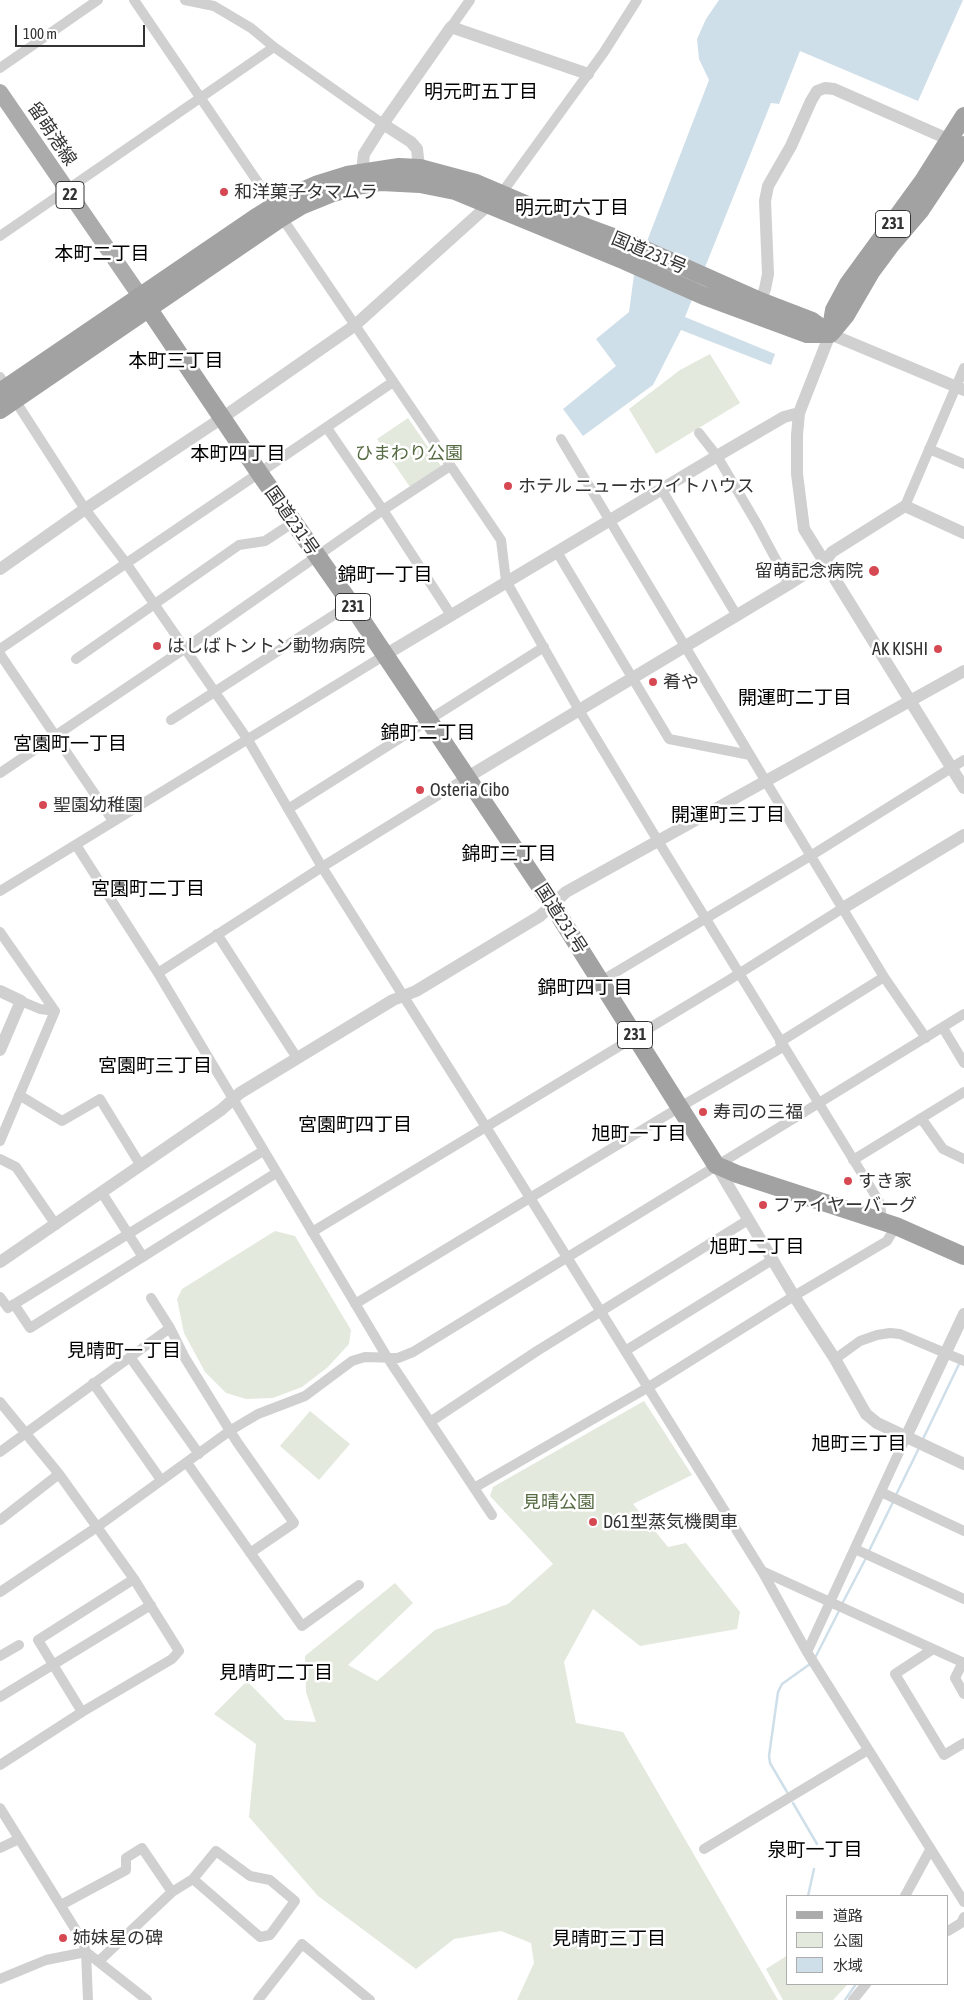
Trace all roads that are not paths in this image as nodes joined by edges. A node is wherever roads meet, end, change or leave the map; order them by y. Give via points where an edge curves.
1 (98, 0) edge
2 (134, 0) edge
3 (185, 0) edge
4 (470, 0) edge
5 (637, 0) edge
6 (451, 27) junction
7 (274, 47) junction
8 (0, 68) edge
9 (588, 74) junction
10 (0, 92) edge
11 (199, 98) junction
12 (964, 116) edge
13 (383, 124) junction
14 (959, 143) edge
15 (362, 172) junction
16 (420, 176) junction
17 (66, 190) junction
18 (496, 199) junction
19 (277, 212) junction
20 (0, 236) edge
21 (760, 301) junction
22 (145, 303) junction
23 (354, 326) junction
24 (830, 334) junction
25 (964, 368) edge
26 (392, 382) junction
27 (960, 388) edge
28 (6, 389) edge
29 (0, 410) edge
30 (800, 413) junction
31 (222, 418) junction
32 (327, 428) junction
33 (700, 433) dead end
34 (561, 438) dead end
35 (929, 449) junction
36 (717, 456) junction
37 (964, 464) edge
38 (450, 466) junction
39 (260, 474) junction
40 (662, 490) junction
41 (905, 506) junction
42 (85, 509) junction
43 (384, 510) junction
44 (609, 520) junction
45 (294, 522) junction
46 (964, 532) edge
47 (557, 552) junction
48 (317, 557) junction
49 (824, 562) junction
50 (126, 563) junction
51 (0, 569) edge
52 (506, 582) junction
53 (789, 584) junction
54 (351, 604) junction
55 (154, 605) junction
56 (451, 615) junction
57 (736, 616) junction
58 (544, 647) junction
59 (685, 647) junction
60 (0, 649) edge
61 (184, 649) junction
62 (0, 654) edge
63 (385, 655) junction
64 (76, 658) dead end
65 (964, 671) edge
66 (632, 678) junction
67 (214, 691) junction
68 (911, 700) junction
69 (579, 710) junction
70 (171, 720) dead end
71 (428, 721) junction
72 (56, 736) junction
73 (248, 740) junction
74 (750, 755) junction
75 (964, 760) edge
76 (952, 768) junction
77 (0, 773) edge
78 (466, 778) junction
79 (765, 781) junction
80 (964, 788) edge
81 (288, 808) junction
82 (113, 821) junction
83 (964, 834) edge
84 (658, 841) junction
85 (76, 845) junction
86 (812, 855) junction
87 (322, 867) junction
88 (0, 891) edge
89 (553, 906) junction
90 (844, 908) junction
91 (706, 920) junction
92 (0, 932) edge
93 (218, 934) junction
94 (158, 972) junction
95 (738, 974) junction
96 (884, 976) junction
97 (601, 981) junction
98 (0, 992) edge
99 (404, 996) junction
100 (21, 1001) junction
101 (55, 1011) junction
102 (964, 1014) edge
103 (942, 1028) junction
104 (636, 1036) junction
105 (926, 1038) junction
106 (782, 1044) junction
107 (0, 1050) edge
108 (297, 1058) junction
109 (964, 1063) edge
110 (964, 1092) edge
111 (19, 1095) junction
112 (232, 1100) junction
113 (817, 1103) junction
114 (680, 1107) junction
115 (921, 1118) junction
116 (486, 1127) junction
117 (0, 1141) edge
118 (263, 1151) junction
119 (0, 1159) edge
120 (964, 1159) edge
121 (853, 1160) junction
122 (716, 1165) junction
123 (140, 1166) junction
124 (276, 1173) junction
125 (102, 1193) junction
126 (531, 1198) junction
127 (748, 1220) junction
128 (889, 1223) junction
129 (56, 1225) junction
130 (312, 1232) junction
131 (129, 1234) junction
132 (964, 1256) edge
133 (144, 1257) junction
134 (567, 1257) junction
135 (772, 1260) junction
136 (0, 1262) edge
137 (0, 1296) edge
138 (794, 1296) junction
139 (151, 1298) dead end
140 (14, 1304) junction
141 (355, 1304) junction
142 (600, 1311) junction
143 (964, 1314) edge
144 (170, 1328) junction
145 (625, 1351) junction
146 (946, 1353) junction
147 (130, 1357) junction
148 (387, 1357) junction
149 (835, 1359) junction
150 (964, 1361) edge
151 (94, 1383) junction
152 (647, 1388) junction
153 (2, 1409) edge
154 (430, 1422) junction
155 (231, 1430) junction
156 (25, 1432) junction
157 (906, 1438) junction
158 (0, 1452) edge
159 (199, 1454) junction
160 (186, 1463) junction
161 (964, 1464) edge
162 (59, 1474) junction
163 (161, 1480) junction
164 (474, 1488) junction
165 (881, 1492) junction
166 (492, 1515) dead end
167 (0, 1520) edge
168 (98, 1527) junction
169 (964, 1531) edge
170 (855, 1549) junction
171 (250, 1553) junction
172 (762, 1571) junction
173 (134, 1580) junction
174 (359, 1585) dead end
175 (0, 1592) edge
176 (964, 1599) edge
177 (829, 1603) junction
178 (151, 1605) junction
179 (19, 1645) dead end
180 (932, 1649) junction
181 (807, 1652) junction
182 (0, 1656) edge
183 (964, 1662) edge
184 (53, 1664) junction
185 (964, 1694) edge
186 (0, 1697) edge
187 (82, 1712) junction
188 (964, 1743) edge
189 (868, 1750) junction
190 (0, 1764) edge
191 (0, 1808) edge
192 (20, 1839) junction
193 (0, 1848) edge
194 (704, 1849) dead end
195 (930, 1850) junction
196 (193, 1879) junction
197 (172, 1892) junction
198 (905, 1895) edge
199 (964, 1902) edge
200 (61, 1905) junction
201 (964, 1918) edge
202 (949, 1930) edge
203 (86, 1952) junction
204 (99, 1961) junction
205 (0, 1979) edge
206 (865, 1985) edge
207 (856, 1999) edge
208 (88, 2000) edge
209 (146, 2000) edge
210 (258, 2000) edge
211 (370, 2000) edge

1 - 8 street
2 - 11 street
3 - 7 street via 214,6 251,28
4 - 6 street
5 - 9 street
6 - 9 street
6 - 13 street
7 - 11 street
7 - 13 street
9 - 18 street
10 - 17 main road, 留萌港線 / 22
11 - 17 street
11 - 19 street
12 - 14 highway, 231
13 - 15 street via 364,154
13 - 16 street via 417,149
14 - 21 street via 834,89 817,91 768,186 765,201 768,274
14 - 24 highway, 231 via 920,211 891,245
15 - 16 highway, 国道231号 via 399,168
15 - 19 highway, 国道231号 via 318,184
16 - 18 highway, 国道231号 via 449,175
16 - 19 highway, 国道231号 via 358,186
17 - 20 street
17 - 22 main road, 留萌港線 / 22
18 - 21 highway, 国道231号 via 537,209 632,244
18 - 23 street
18 - 24 highway, 国道231号 via 704,296 807,334
19 - 22 highway, 国道231号
19 - 23 street
21 - 24 highway, 国道231号 via 812,321
22 - 28 highway, 国道231号
22 - 31 highway, 国道231号 / 231
23 - 26 street
23 - 31 street
24 - 27 street
24 - 30 street
25 - 27 street
26 - 32 street
26 - 38 street
27 - 35 street
28 - 29 highway, 国道231号
28 - 42 street
30 - 36 street via 784,417
30 - 49 street via 796,435 797,474 804,529
31 - 39 highway, 国道231号 / 231
31 - 42 street
32 - 39 street
32 - 43 street
33 - 36 street
34 - 44 street
35 - 37 street
35 - 41 street
36 - 40 street
36 - 53 street
38 - 43 street
38 - 52 street via 501,540
39 - 45 highway, 国道231号 / 231
39 - 50 street
40 - 44 street
40 - 57 street
41 - 46 street
41 - 49 street via 832,552
42 - 50 street
42 - 51 street
43 - 48 street
43 - 56 street
44 - 47 street
44 - 59 street
45 - 48 highway, 国道231号 / 231
45 - 55 street via 265,540 239,545
47 - 52 street
47 - 66 street
48 - 54 highway, 国道231号 / 231
48 - 61 street
49 - 53 street
49 - 68 street
50 - 55 street
50 - 60 street
52 - 56 street
52 - 58 street
53 - 57 street
54 - 63 highway, 国道231号 / 231
54 - 67 street
55 - 61 street
55 - 64 street
56 - 63 street
57 - 59 street
58 - 69 street
58 - 71 street
59 - 66 street
59 - 74 street
61 - 67 street
61 - 72 street
62 - 72 street
63 - 71 highway, 国道231号 / 231
63 - 73 street
65 - 68 street
66 - 69 street
66 - 74 street via 669,739
67 - 70 street
67 - 73 street
68 - 76 street
68 - 79 street
69 - 78 street
69 - 84 street
71 - 78 highway, 国道231号 / 231
71 - 81 street
72 - 77 street
72 - 82 street
73 - 81 street
73 - 82 street
74 - 79 street
75 - 76 street
76 - 80 street
76 - 86 street
78 - 87 street
78 - 89 highway, 国道231号 / 231
79 - 84 street
79 - 86 street
81 - 87 street
82 - 85 street
83 - 90 street
84 - 89 street via 566,892
84 - 91 street
85 - 88 street
85 - 94 street
86 - 90 street
86 - 91 street
87 - 93 street
87 - 99 street
89 - 97 highway, 国道231号 / 231
89 - 99 street
90 - 95 street
90 - 96 street
91 - 95 street
91 - 97 street
92 - 101 street
93 - 94 street
93 - 108 street
94 - 112 street
95 - 104 street
95 - 106 street
96 - 105 street
96 - 106 street
97 - 104 highway, 国道231号 / 231
98 - 100 street
99 - 108 street
99 - 116 street
100 - 101 street
100 - 107 street
101 - 111 street
102 - 103 street
103 - 105 street
103 - 109 street
104 - 114 highway, 国道231号 / 231
104 - 116 street
105 - 113 street
106 - 113 street
106 - 114 street
108 - 112 street
110 - 115 street
111 - 117 street
111 - 123 street via 62,1120 100,1099
112 - 118 street
112 - 123 street
113 - 121 street
113 - 122 street
114 - 122 highway, 国道231号 / 231
114 - 126 street
115 - 120 street via 943,1149
115 - 121 street
116 - 126 street
116 - 130 street
118 - 124 street
118 - 131 street
119 - 129 street via 16,1167
121 - 128 street
122 - 127 street
122 - 128 highway
122 - 134 street
123 - 125 street
124 - 130 street
124 - 133 street
125 - 129 street
125 - 131 street
126 - 134 street
126 - 141 street
127 - 135 street
127 - 142 street
128 - 132 highway
128 - 138 street via 887,1241
129 - 136 street
130 - 141 street
131 - 133 street
131 - 140 street
133 - 140 street via 30,1328
134 - 142 street
134 - 148 street via 413,1352 398,1358
135 - 138 street
135 - 145 street
137 - 140 street via 8,1308
138 - 149 street
138 - 152 street
139 - 144 street
141 - 148 street
142 - 145 street
142 - 154 street
143 - 146 street
144 - 147 street
144 - 155 street via 185,1358
145 - 152 street
146 - 149 street via 890,1333 860,1341
146 - 150 street
146 - 157 street
147 - 151 street
147 - 159 street
148 - 154 street
148 - 155 street via 365,1357 352,1362 305,1396 258,1414
149 - 157 street via 866,1414
151 - 156 street
151 - 163 street
152 - 164 street
152 - 172 street
153 - 156 street
154 - 164 street
155 - 159 street
155 - 171 street via 294,1523
156 - 158 street
156 - 162 street
157 - 161 street
157 - 165 street
159 - 160 street
160 - 163 street
160 - 171 street
162 - 167 street
162 - 168 street
163 - 168 street
164 - 166 street
165 - 169 street
165 - 170 street
168 - 173 street
168 - 175 street
170 - 176 street
170 - 177 street
171 - 174 street via 302,1626
172 - 177 street
172 - 181 street
173 - 178 street
173 - 184 street via 38,1640
177 - 180 street
177 - 181 street
178 - 184 street
178 - 187 street via 179,1651 172,1660
179 - 182 street
180 - 183 street
180 - 188 street via 895,1674 944,1755
181 - 189 street
183 - 185 street via 955,1678
184 - 186 street
184 - 187 street
187 - 190 street
189 - 194 street
189 - 195 street
191 - 192 street
192 - 193 street
192 - 200 street
195 - 198 street
195 - 199 street
196 - 196 street via 216,1851 250,1876 270,1880 295,1901 270,1935 260,1937
196 - 197 street
197 - 200 street via 142,1848 126,1858 126,1870
197 - 204 street
200 - 203 street
201 - 202 street via 962,1923
203 - 204 street
203 - 205 street via 46,1960
203 - 208 street
204 - 209 street
206 - 207 street
210 - 211 street via 302,1944

